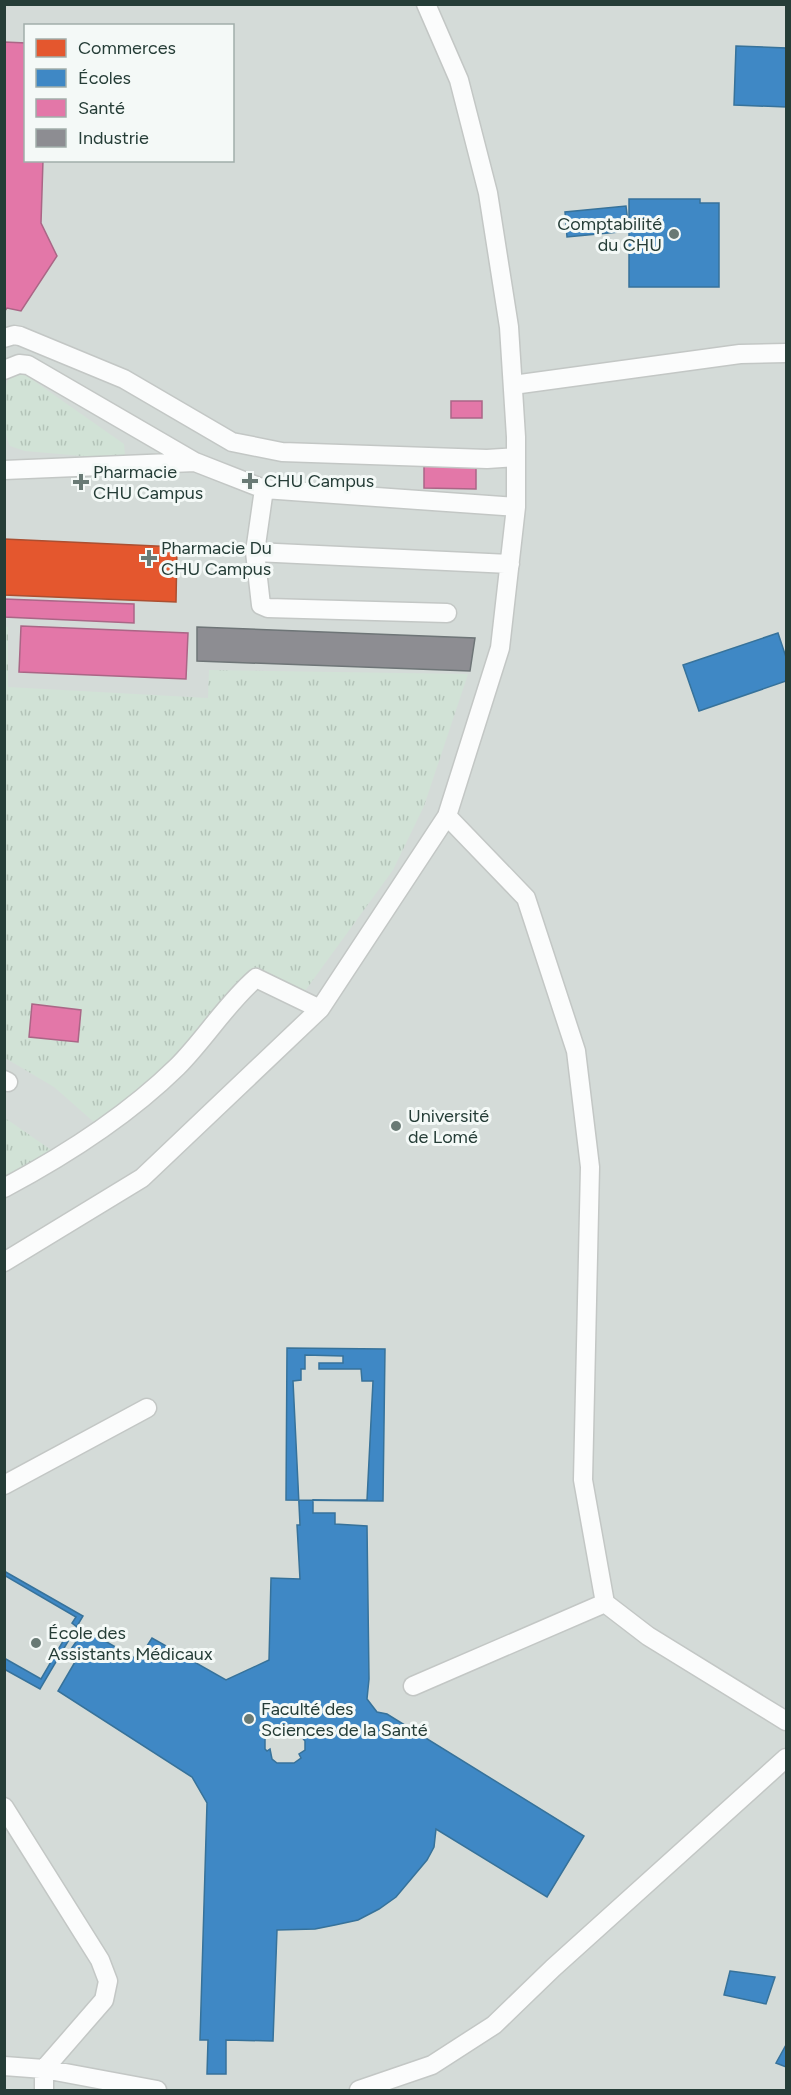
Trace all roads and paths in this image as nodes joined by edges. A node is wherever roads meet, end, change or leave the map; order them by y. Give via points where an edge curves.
1 (426, 4) edge
2 (4, 338) edge
3 (786, 353) edge
4 (5, 366) edge
5 (513, 385) junction
6 (516, 457) junction
7 (195, 462) junction
8 (4, 470) edge
9 (264, 489) junction
10 (516, 507) junction
11 (255, 552) junction
12 (510, 564) junction
13 (447, 613) dead end
14 (447, 816) junction
15 (320, 1009) junction
16 (4, 1188) edge
17 (4, 1262) edge
18 (147, 1408) dead end
19 (4, 1485) edge
20 (604, 1603) junction
21 (413, 1686) dead end
22 (786, 1722) edge
23 (786, 1758) edge
24 (4, 1807) edge
25 (4, 2066) edge
26 (44, 2069) junction
27 (44, 2091) edge
28 (157, 2091) edge
29 (359, 2091) edge

1 - 5 lane via 459,80 477,143 509,327
2 - 6 lane via 20,336 124,379 232,442 253,447 282,452
3 - 5 lane via 740,354
4 - 7 lane via 28,365
5 - 6 lane
6 - 10 lane
7 - 8 lane
7 - 9 lane
9 - 10 lane
9 - 11 lane
10 - 12 lane
11 - 12 lane
11 - 13 lane via 258,597 261,605 268,608
12 - 14 lane via 500,648
14 - 15 lane
14 - 20 lane via 526,898 576,1052 590,1167 583,1480
15 - 16 lane via 256,978 176,1068 99,1132
15 - 17 lane via 142,1178
18 - 19 lane
20 - 21 lane
20 - 22 lane via 648,1636
23 - 29 lane via 494,2025 432,2065
24 - 26 lane via 100,1960 108,1981 104,2000
25 - 26 lane
26 - 27 lane
26 - 28 lane

